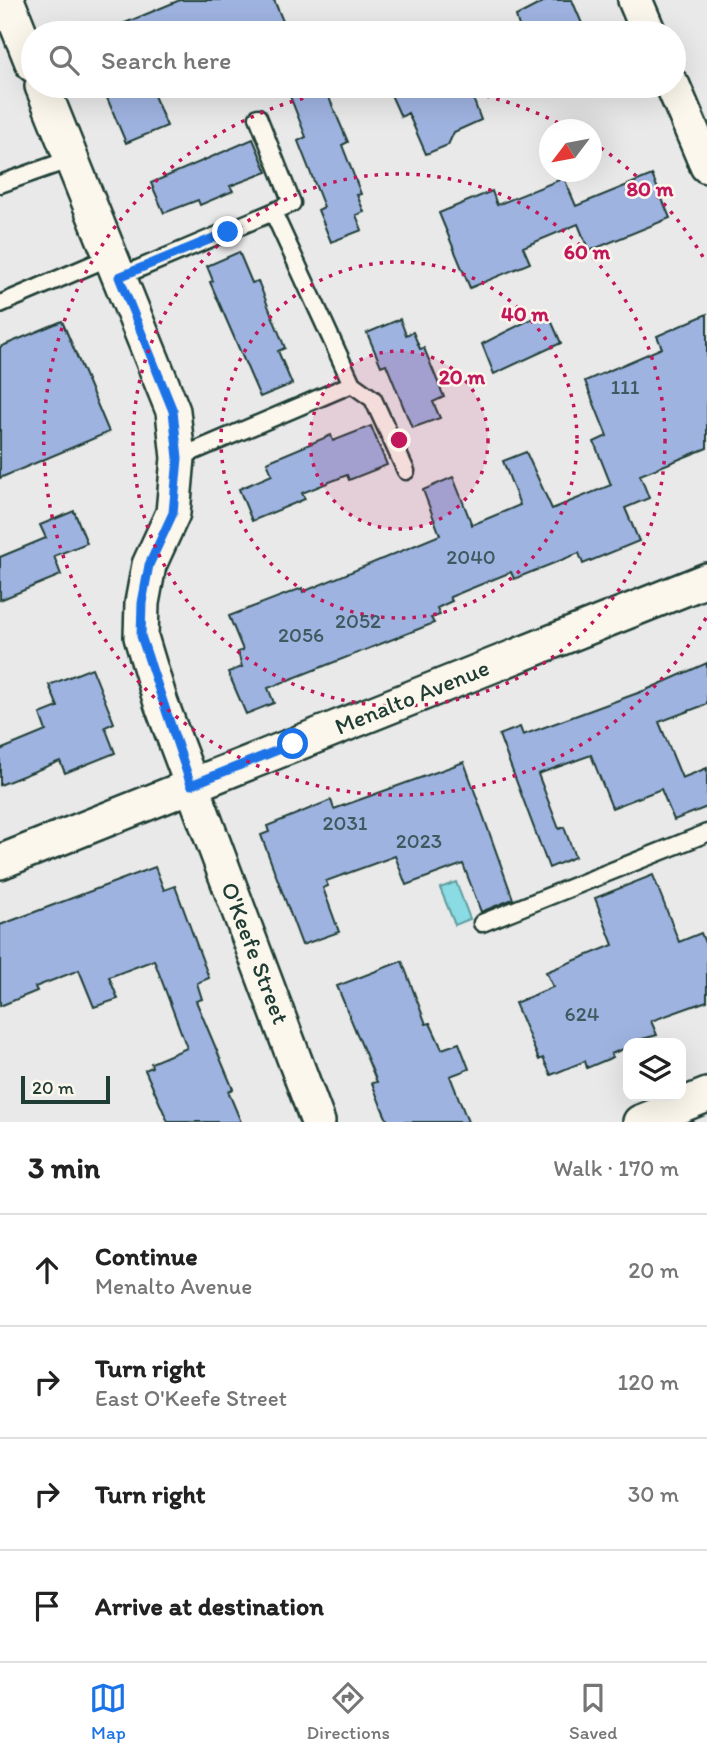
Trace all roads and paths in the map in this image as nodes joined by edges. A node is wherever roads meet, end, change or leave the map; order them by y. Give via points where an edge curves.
1 (7, 0) edge
2 (635, 0) edge
3 (644, 21) edge
4 (21, 35) edge
5 (47, 98) edge
6 (678, 98) edge
7 (258, 117) dead end
8 (71, 159) junction
9 (707, 166) edge
10 (0, 184) edge
11 (273, 212) junction
12 (115, 267) junction
13 (0, 304) edge
14 (352, 384) junction
15 (178, 458) junction
16 (406, 471) dead end
17 (707, 580) edge
18 (191, 785) junction
19 (707, 833) edge
20 (0, 862) edge
21 (482, 923) dead end
22 (707, 1095) edge
23 (318, 1122) edge
24 (639, 1122) edge

1 - 4 street
2 - 3 street
5 - 8 street, O'Keefe Street
6 - 9 street
7 - 11 lane via 292,204
8 - 10 lane
8 - 12 street, O'Keefe Street
11 - 12 lane
11 - 14 lane
12 - 13 lane
12 - 15 street, O'Keefe Street via 173,411
14 - 15 lane
14 - 16 lane via 373,399
15 - 18 street, O'Keefe Street via 173,513 149,565 141,636
17 - 18 street, Menalto Avenue
18 - 20 street, Menalto Avenue
18 - 23 street, O'Keefe Street
19 - 21 lane
22 - 24 street

